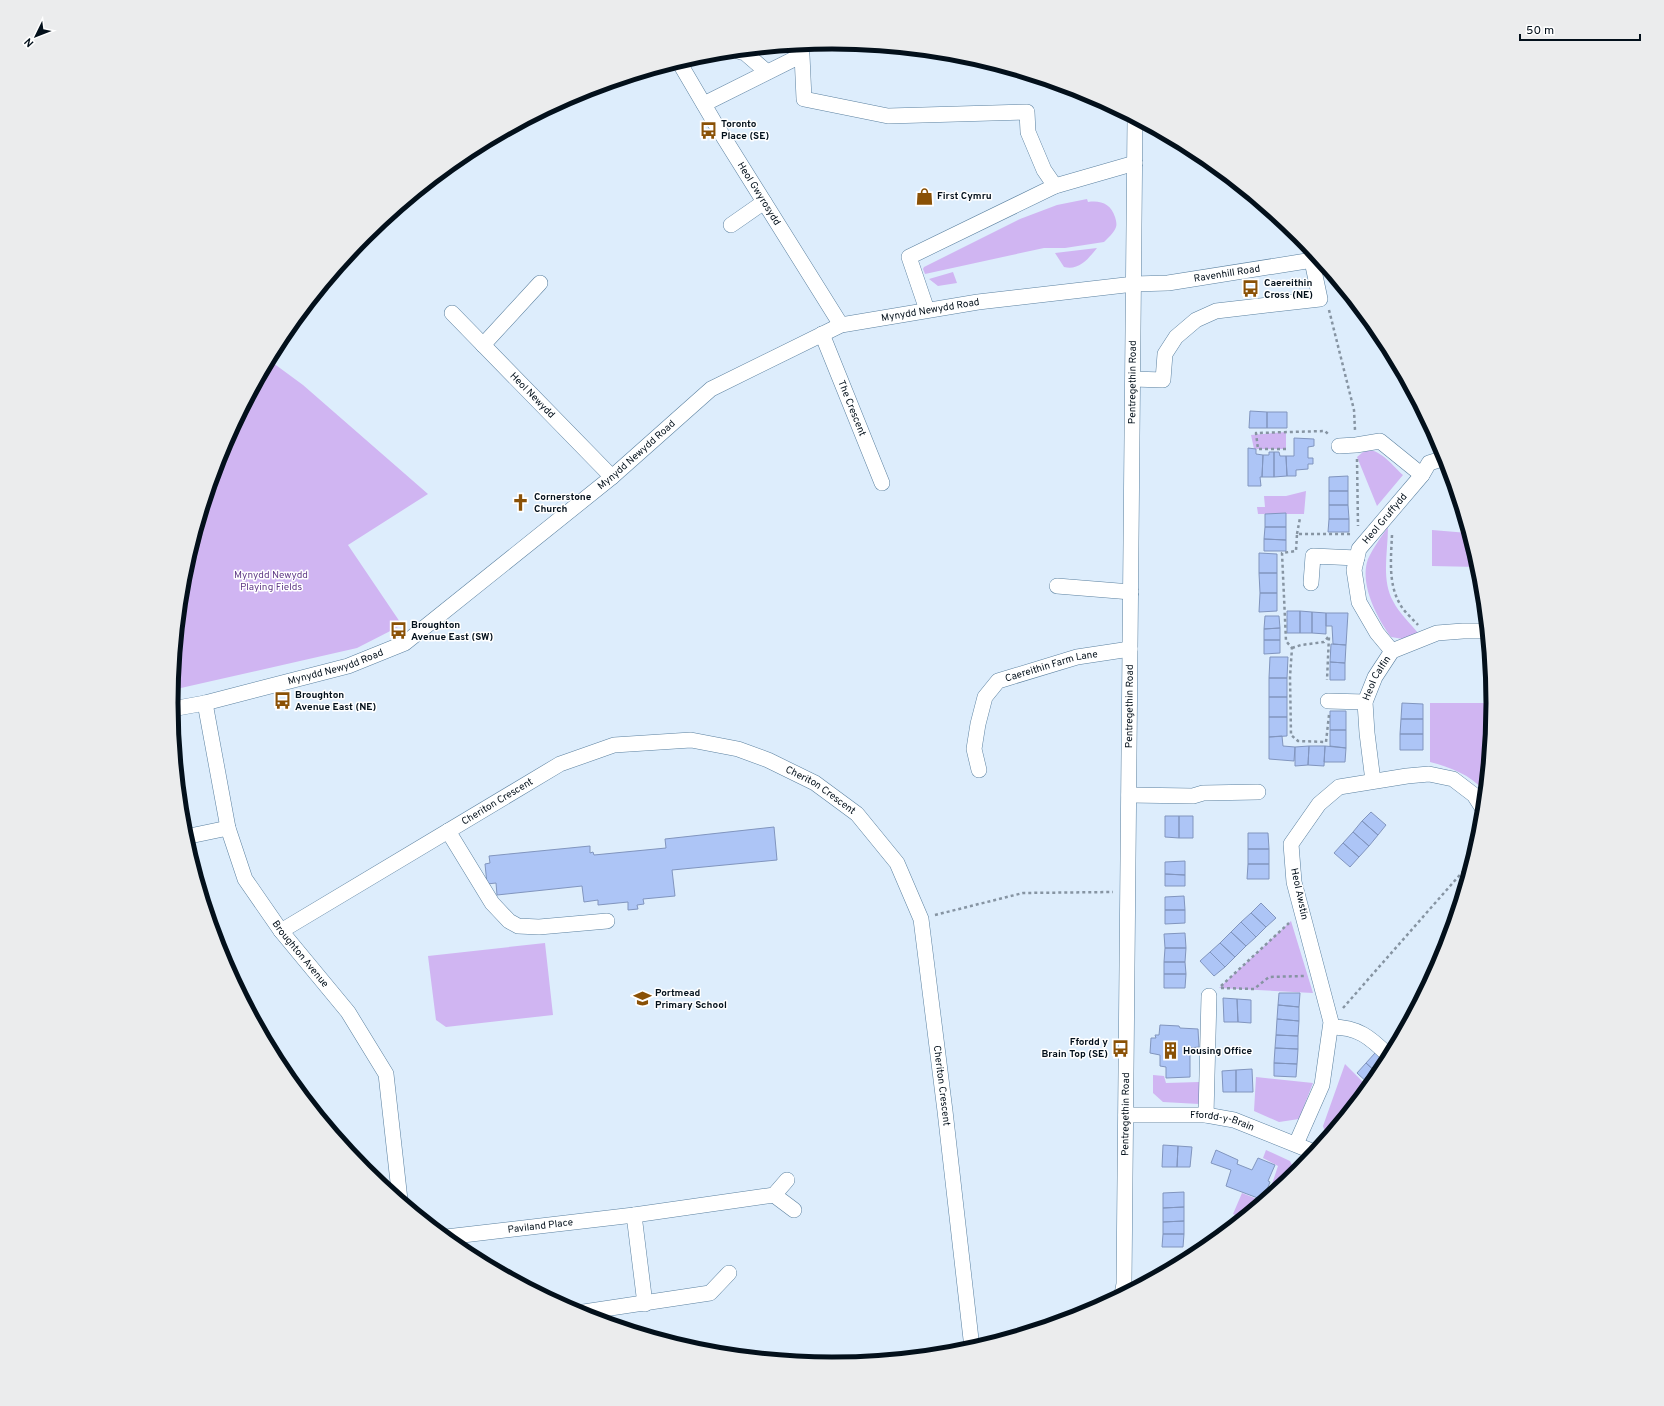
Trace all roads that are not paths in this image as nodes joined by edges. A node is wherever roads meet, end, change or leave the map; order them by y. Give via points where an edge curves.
1 (747, 55) edge
2 (682, 67) edge
3 (767, 72) junction
4 (704, 104) junction
5 (1135, 124) edge
6 (1135, 163) junction
7 (1054, 186) junction
8 (764, 202) junction
9 (731, 225) dead end
10 (1313, 260) edge
11 (1315, 263) edge
12 (540, 283) dead end
13 (1134, 284) junction
14 (927, 310) junction
15 (452, 313) dead end
16 (841, 325) junction
17 (822, 334) junction
18 (483, 345) junction
19 (1133, 379) junction
20 (1339, 446) road end
21 (1439, 460) edge
22 (1422, 474) junction
23 (612, 477) junction
24 (882, 483) dead end
25 (1358, 554) junction
26 (1311, 583) dead end
27 (1057, 586) dead end
28 (1131, 592) junction
29 (1482, 631) edge
30 (1130, 649) junction
31 (1392, 651) junction
32 (1365, 702) junction
33 (205, 704) junction
34 (1328, 707) road end
35 (178, 708) edge
36 (979, 770) dead end
37 (1373, 781) junction
38 (1258, 792) dead end
39 (1129, 795) junction
40 (1478, 802) edge
41 (228, 828) junction
42 (448, 831) junction
43 (192, 836) edge
44 (607, 921) dead end
45 (281, 931) junction
46 (1209, 996) dead end
47 (1331, 1024) junction
48 (1385, 1052) edge
49 (1206, 1115) junction
50 (1126, 1116) junction
51 (1296, 1144) junction
52 (1309, 1150) edge
53 (787, 1180) dead end
54 (399, 1193) edge
55 (774, 1195) junction
56 (794, 1210) dead end
57 (634, 1215) junction
58 (454, 1236) edge
59 (729, 1273) dead end
60 (1123, 1289) edge
61 (645, 1304) junction
62 (591, 1310) edge
63 (971, 1342) edge

1 - 3 street
2 - 4 street, Heol Gwyrosydd
3 - 4 street
3 - 7 street via 802,55 804,99 888,116 1027,112 1028,132 1044,170
4 - 8 street, Heol Gwyrosydd
5 - 6 street, Pentregethin Road
6 - 7 street
6 - 13 street, Pentregethin Road
7 - 14 street via 909,257
8 - 9 street
8 - 16 street, Heol Gwyrosydd
10 - 13 street, Ravenhill Road via 1168,284
11 - 19 street via 1320,299 1216,311 1196,320 1176,337 1165,354 1163,380
12 - 18 street
13 - 14 street, Mynydd Newydd Road
13 - 19 street, Pentregethin Road
14 - 16 street, Mynydd Newydd Road
15 - 18 street, Heol Newydd
16 - 17 street, Mynydd Newydd Road
17 - 23 street, Mynydd Newydd Road via 711,388
17 - 24 street, The Crescent
18 - 23 street, Heol Newydd
19 - 28 street, Pentregethin Road
20 - 22 street via 1380,441
21 - 22 street, Heol Gruffydd via 1429,463
22 - 25 street, Heol Gruffydd
23 - 33 street, Mynydd Newydd Road via 405,643 348,666
25 - 26 street via 1313,556
25 - 31 street via 1354,570 1359,602 1376,633
27 - 28 street
28 - 30 street, Pentregethin Road
29 - 31 street, Heol Calfin via 1437,633
30 - 36 street, Caereithin Farm Lane via 1077,657 998,681 985,697 978,724 974,748
30 - 39 street, Pentregethin Road
31 - 32 street, Heol Calfin via 1375,677
32 - 34 street
32 - 37 street, Heol Calfin
33 - 35 street, Mynydd Newydd Road
33 - 41 street, Broughton Avenue
37 - 40 street, Heol Awstin via 1430,774 1453,779 1474,795
37 - 47 street, Heol Awstin via 1339,787 1319,804 1290,844 1294,882
38 - 39 street via 1203,792 1193,796
39 - 50 street, Pentregethin Road
41 - 43 street
41 - 45 street, Broughton Avenue via 245,880
42 - 44 street via 492,903 509,921 518,926 539,927
42 - 45 street, Cheriton Crescent
42 - 63 street, Cheriton Crescent via 560,764 614,745 691,740 738,749 768,760 815,783 857,814 896,863 921,919
45 - 54 street, Broughton Avenue via 348,1012 386,1074
46 - 49 street
47 - 48 street via 1366,1034
47 - 51 street, Heol Awstin via 1322,1085
49 - 50 street, Ffordd-y-Brain
49 - 51 street, Ffordd-y-Brain via 1234,1120
50 - 60 street, Pentregethin Road
51 - 52 street, Ffordd-y-Brain
53 - 55 street
55 - 56 street
55 - 57 street, Paviland Place
57 - 58 street, Paviland Place
57 - 61 street
59 - 61 street via 710,1293
61 - 62 street

